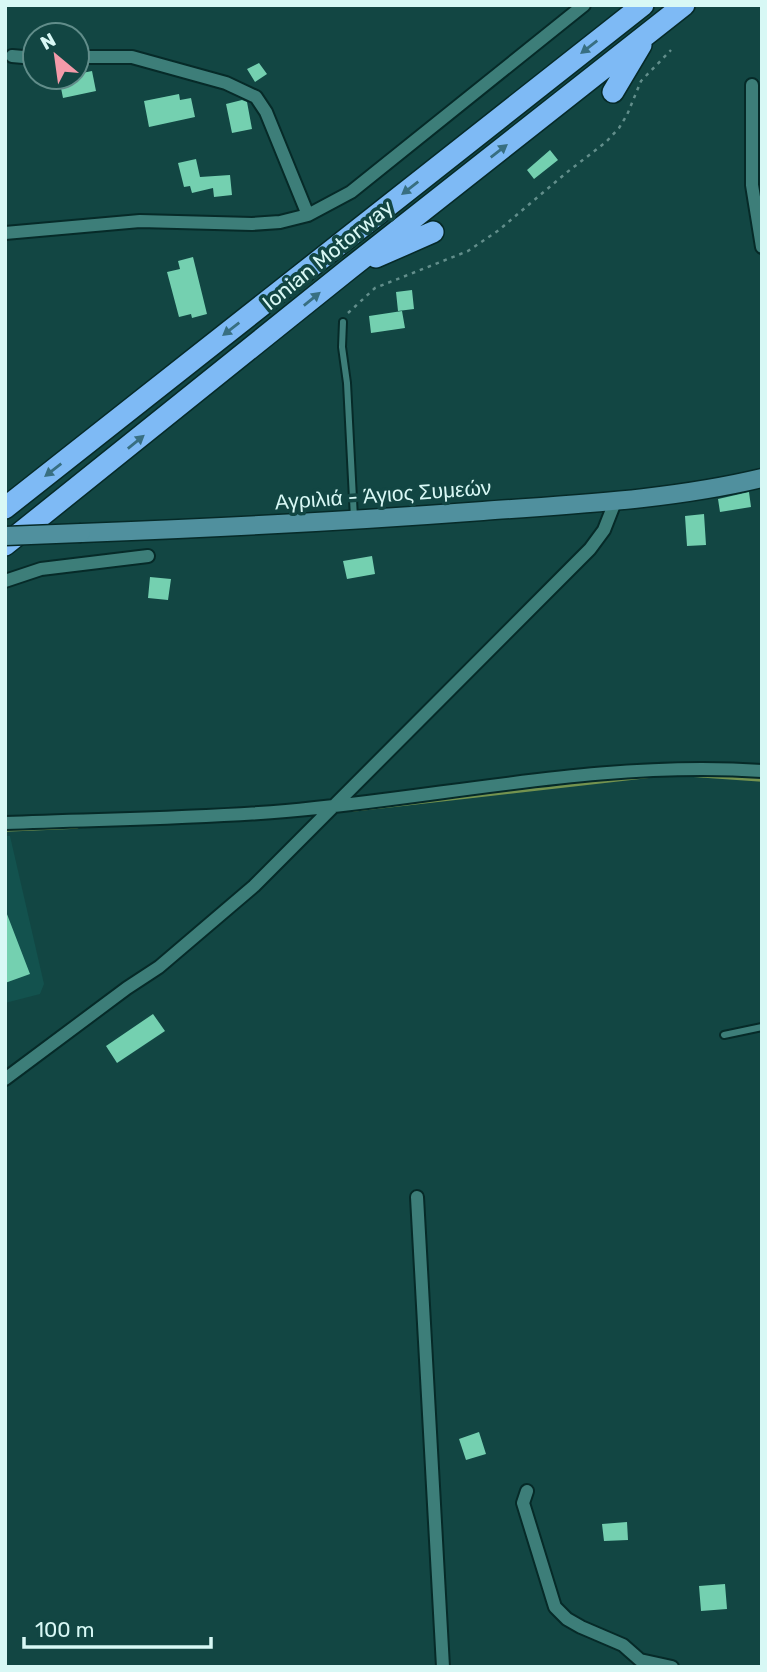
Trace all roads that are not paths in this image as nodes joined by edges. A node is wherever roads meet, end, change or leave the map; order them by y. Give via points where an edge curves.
1 (584, 5) edge
2 (643, 5) edge
3 (684, 5) edge
4 (648, 34) junction
5 (12, 56) dead end
6 (21, 57) edge
7 (91, 57) edge
8 (752, 85) dead end
9 (614, 92) dead end
10 (308, 215) junction
11 (433, 232) dead end
12 (5, 233) edge
13 (762, 247) edge
14 (349, 269) junction
15 (343, 323) road end
16 (762, 478) edge
17 (615, 502) junction
18 (5, 508) edge
19 (354, 520) junction
20 (5, 536) edge
21 (5, 545) edge
22 (148, 556) dead end
23 (5, 581) edge
24 (762, 771) edge
25 (335, 805) junction
26 (5, 823) edge
27 (762, 1027) edge
28 (724, 1035) dead end
29 (5, 1079) edge
30 (417, 1197) dead end
31 (527, 1491) dead end
32 (443, 1667) edge
33 (671, 1667) edge

1 - 10 street via 351,192
2 -> 18 highway, Ionian Motorway
3 - 4 highway, Ionian Motorway
4 - 9 highway
14 -> 4 highway, Ionian Motorway
5 - 6 street
7 - 10 street via 132,57 226,83 257,97
8 - 13 street via 752,185
10 - 12 street via 252,224 140,221
11 - 14 highway
21 -> 14 highway, Ionian Motorway
15 - 19 lane
16 - 17 main road, Αγριλιά - Άγιος Συμεών
17 - 19 main road, Αγριλιά - Άγιος Συμεών
17 - 25 street via 590,549
19 - 20 main road, Αγριλιά - Άγιος Συμεών, bridge
22 - 23 street via 41,569
24 - 25 street via 660,769
25 - 26 street via 184,817
25 - 29 street via 189,943
27 - 28 lane
30 - 32 street
31 - 33 street via 523,1503 555,1607 567,1619 623,1645 640,1660

